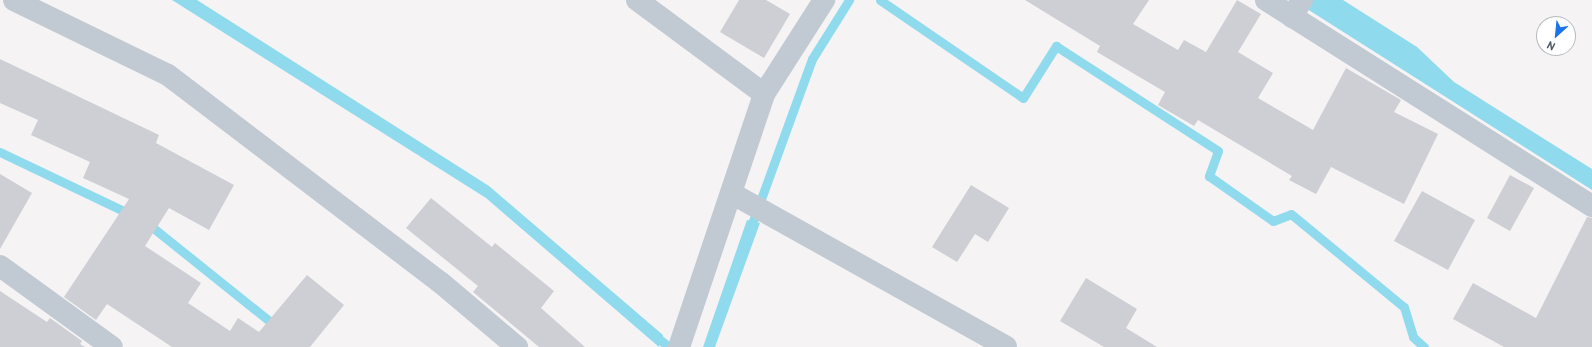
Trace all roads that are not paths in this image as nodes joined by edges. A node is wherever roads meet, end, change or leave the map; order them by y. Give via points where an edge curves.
1 (14, 0) edge
2 (637, 0) edge
3 (824, 0) edge
4 (1266, 0) edge
5 (1297, 8) edge
6 (764, 94) junction
7 (738, 197) junction
8 (1592, 206) edge
9 (0, 266) edge
10 (680, 345) edge
11 (112, 347) edge
12 (517, 347) edge
13 (1006, 347) edge

1 - 12 street via 168,75 440,282
2 - 6 street
3 - 6 street
4 - 5 street
5 - 8 street
6 - 7 street
7 - 10 street
7 - 13 street
9 - 11 street

